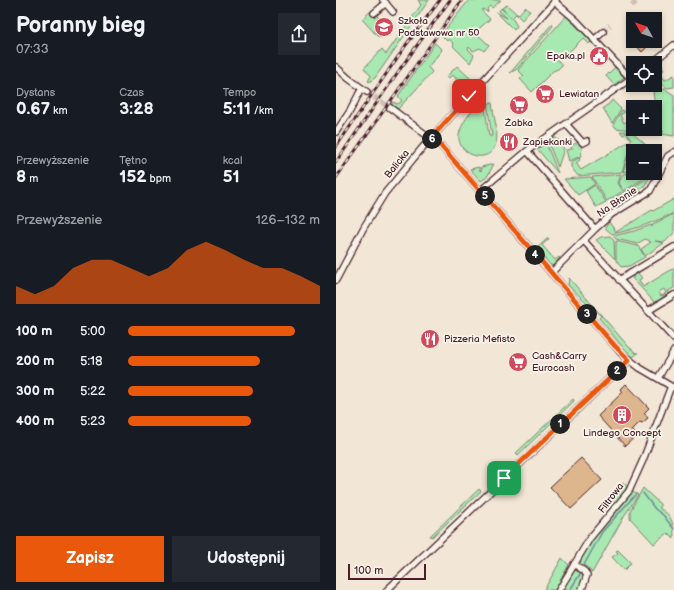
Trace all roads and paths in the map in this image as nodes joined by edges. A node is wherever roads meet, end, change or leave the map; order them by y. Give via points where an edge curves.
1 (555, 1) edge
2 (385, 2) edge
3 (393, 12) dead end
4 (374, 13) dead end
5 (603, 32) tunnel mouth
6 (594, 40) junction
7 (674, 45) edge
8 (661, 56) edge
9 (336, 67) edge
10 (626, 72) edge
11 (626, 82) edge
12 (389, 107) tunnel mouth
13 (566, 124) junction
14 (336, 132) edge
15 (431, 138) junction
16 (587, 141) dead end
17 (526, 151) junction
18 (674, 152) edge
19 (480, 191) junction
20 (595, 229) junction
21 (584, 241) junction
22 (674, 247) edge
23 (551, 273) junction
24 (336, 280) edge
25 (619, 280) junction
26 (674, 295) edge
27 (648, 311) junction
28 (674, 339) edge
29 (674, 351) edge
30 (629, 360) junction
31 (658, 378) junction
32 (673, 387) edge
33 (574, 564) junction
34 (582, 589) edge
35 (387, 590) edge
36 (559, 590) edge

1 - 6 street, Balicka
1 - 15 street, Balicka
2 - 3 street
2 - 4 street
5 - 6 street
6 - 10 street, Balicka
7 - 8 street
9 - 14 street via 365,90
11 - 13 street
12 - 15 street
13 - 16 street via 584,143
13 - 17 street
15 - 19 street
15 - 24 street, Balicka via 377,205
17 - 19 street
17 - 20 street, Na Błonie
18 - 20 street, Na Błonie via 668,156 650,191 612,214
19 - 23 street
20 - 21 street, Na Błonie
21 - 23 street, Na Błonie
21 - 25 street
22 - 25 street
23 - 30 street
25 - 27 street
26 - 27 street
27 - 28 street
29 - 31 street
30 - 31 street
30 - 35 street
31 - 32 street
32 - 33 street, Filtrowa via 629,491 590,538
33 - 34 street via 587,575
33 - 36 street, Filtrowa

